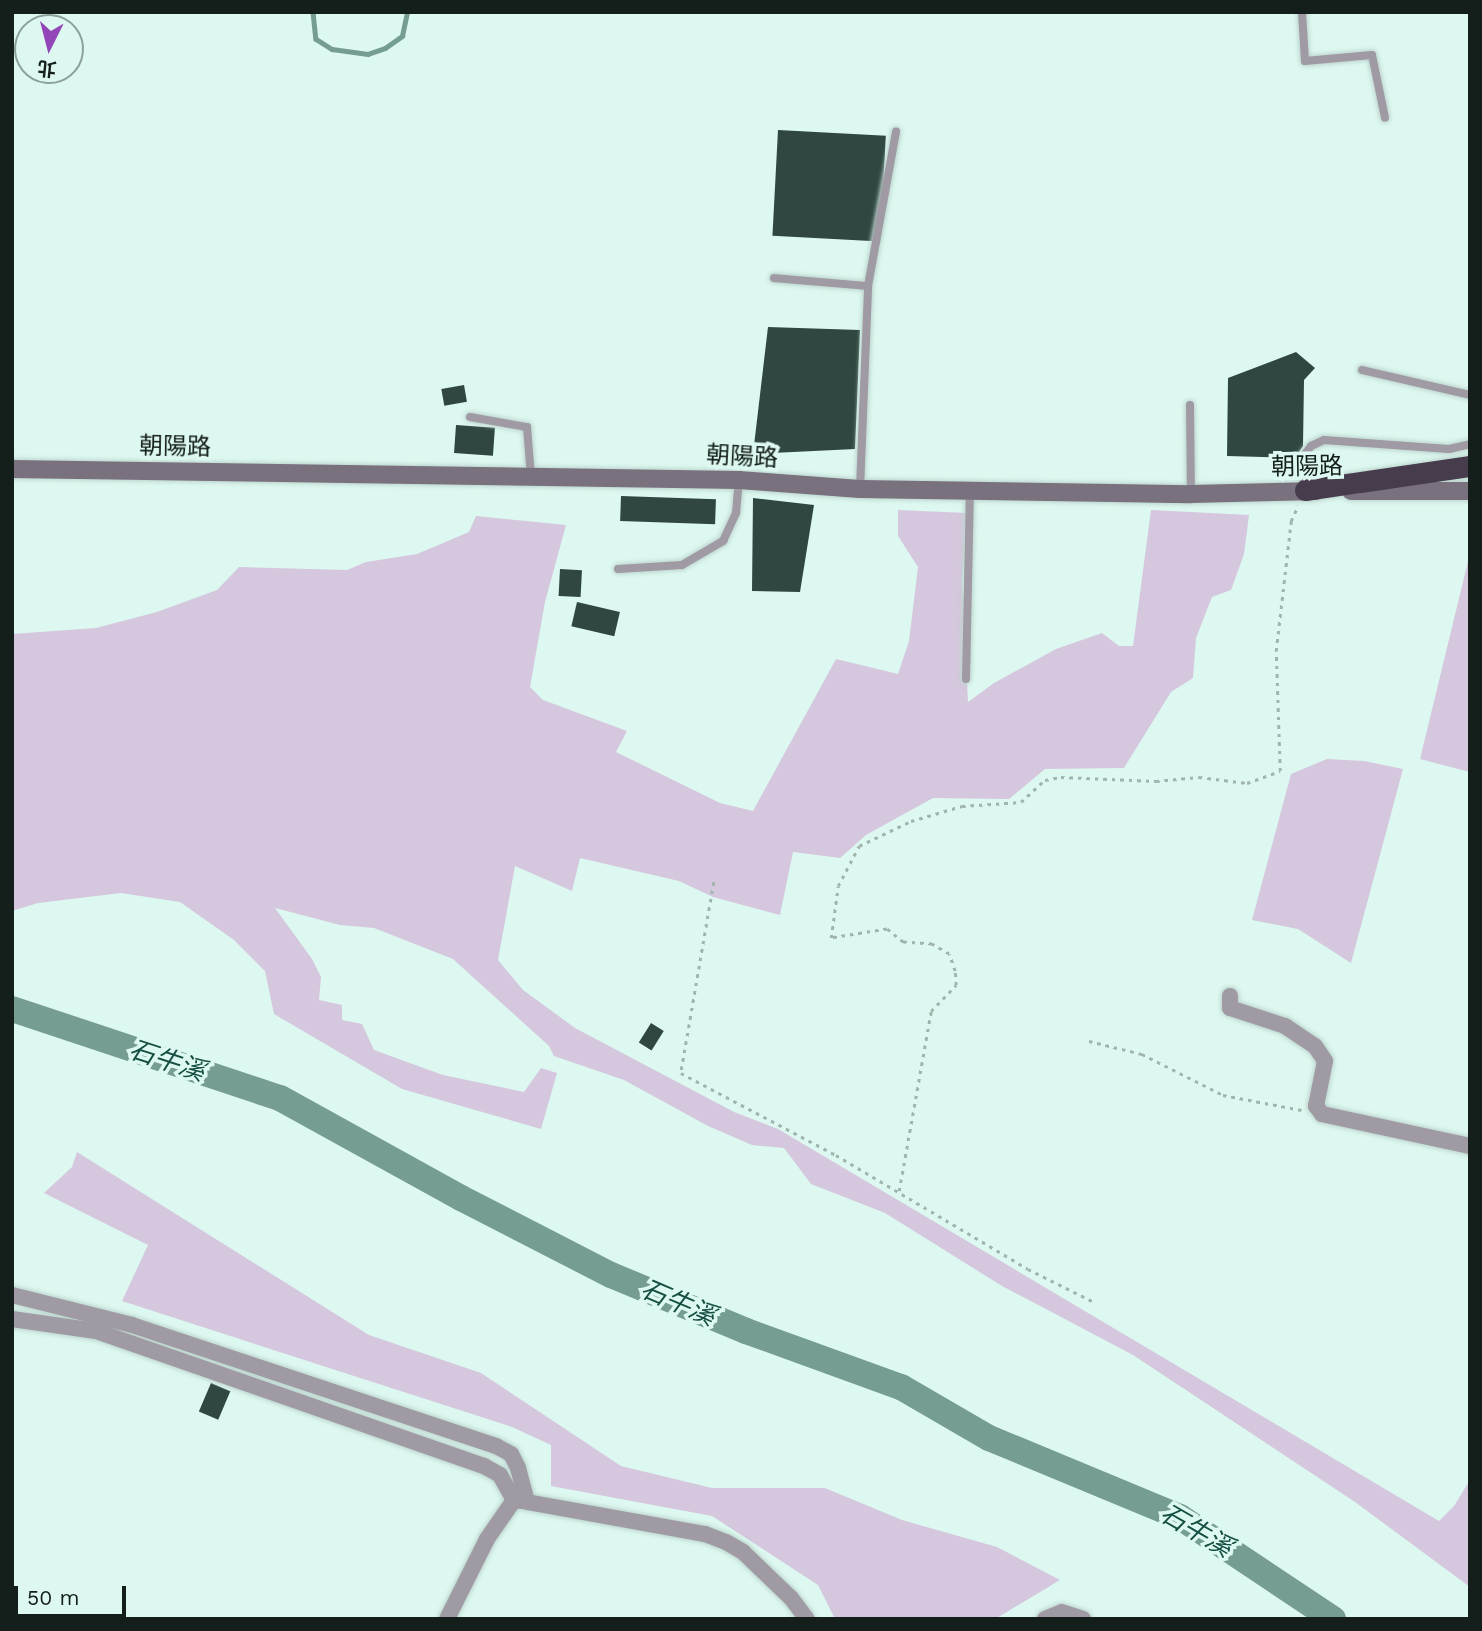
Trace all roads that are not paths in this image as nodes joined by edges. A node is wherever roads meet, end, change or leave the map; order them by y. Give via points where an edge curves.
1 (1302, 12) edge
2 (1385, 118) dead end
3 (896, 132) dead end
4 (774, 278) dead end
5 (868, 286) junction
6 (1362, 370) dead end
7 (1470, 395) edge
8 (1190, 405) dead end
9 (470, 416) dead end
10 (1470, 444) edge
11 (1470, 466) edge
12 (12, 469) edge
13 (531, 477) junction
14 (739, 480) junction
15 (860, 489) junction
16 (970, 491) junction
17 (1305, 491) junction
18 (1470, 491) edge
19 (1191, 494) junction
20 (618, 569) dead end
21 (966, 679) dead end
22 (1230, 996) dead end
23 (1470, 1146) edge
24 (12, 1295) edge
25 (12, 1318) edge
26 (521, 1501) junction
27 (447, 1619) edge
28 (807, 1619) edge
29 (1045, 1619) edge
30 (1083, 1619) edge

1 - 2 lane via 1305,61 1372,55
3 - 5 lane
4 - 5 lane
5 - 15 lane
6 - 7 lane
8 - 19 lane
9 - 13 lane via 527,427
10 - 17 lane via 1422,449 1324,440 1311,446 1301,459
11 - 17 highway
12 - 13 main road, 朝陽路
13 - 14 main road, 朝陽路
14 - 15 main road, 朝陽路
14 - 20 lane via 736,513 723,541 682,565
15 - 16 main road, 朝陽路
16 - 19 main road, 朝陽路
16 - 21 lane
17 - 18 main road, 朝陽路
17 - 19 main road, 朝陽路
22 - 23 street via 1230,1008 1285,1026 1315,1046 1325,1061 1316,1106 1322,1114
24 - 26 street via 132,1325 496,1446 511,1454 518,1468
25 - 26 street via 96,1331 484,1465 500,1475
26 - 27 street via 487,1539
26 - 28 street via 705,1534 726,1542 743,1552
29 - 30 street via 1062,1612

